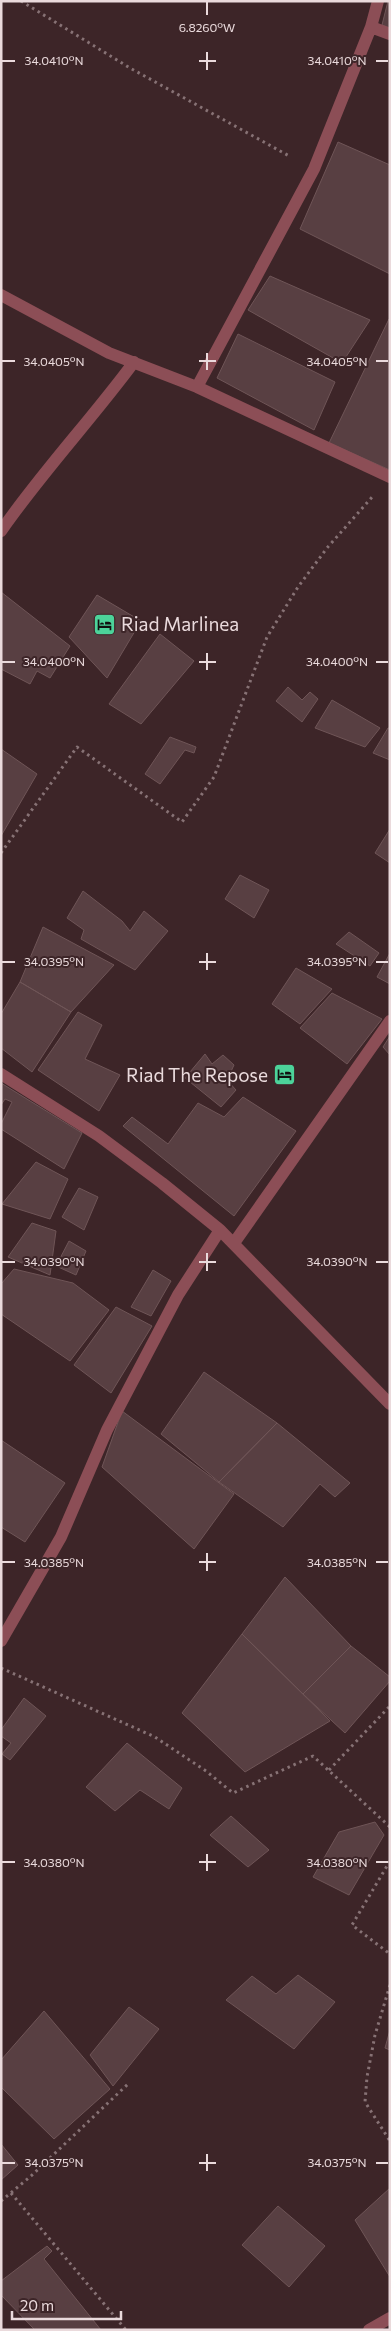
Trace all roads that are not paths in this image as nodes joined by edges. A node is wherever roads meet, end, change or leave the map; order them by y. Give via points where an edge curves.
1 (378, 1) edge
2 (371, 27) junction
3 (390, 34) edge
4 (1, 295) edge
5 (134, 362) junction
6 (197, 387) junction
7 (390, 477) edge
8 (1, 531) edge
9 (390, 1021) edge
10 (1, 1074) edge
11 (220, 1230) junction
12 (234, 1243) junction
13 (390, 1404) edge
14 (1, 1641) edge
15 (390, 2318) edge
16 (370, 2330) edge

1 - 2 street
2 - 3 street
2 - 6 street via 314,169
4 - 5 street via 109,353
5 - 6 street
5 - 8 street via 99,409 28,492
6 - 7 street
9 - 12 street
10 - 11 street via 99,1136
11 - 12 street
11 - 14 street via 178,1295 107,1430 61,1537
12 - 13 street
15 - 16 street

